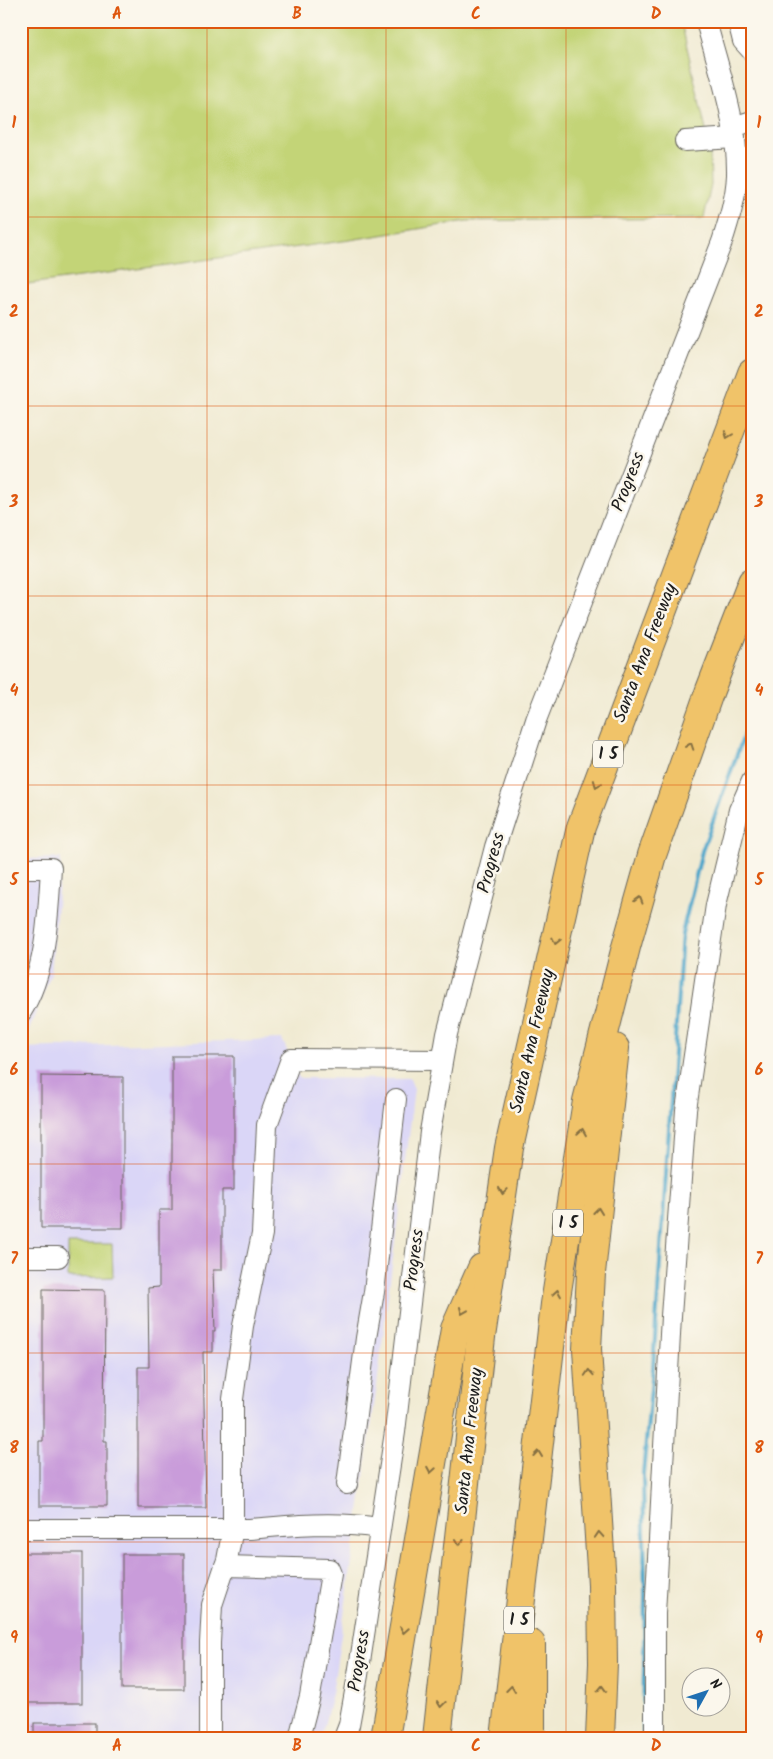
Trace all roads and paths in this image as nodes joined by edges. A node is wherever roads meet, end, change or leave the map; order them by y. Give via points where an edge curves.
1 (706, 21) edge
2 (738, 21) edge
3 (752, 51) edge
4 (740, 129) edge
5 (685, 141) dead end
6 (752, 373) edge
7 (752, 582) edge
8 (752, 780) edge
9 (21, 868) edge
10 (626, 947) junction
11 (21, 1012) edge
12 (442, 1060) junction
13 (396, 1099) dead end
14 (496, 1234) junction
15 (21, 1257) edge
16 (58, 1257) dead end
17 (347, 1484) dead end
18 (532, 1503) junction
19 (232, 1528) junction
20 (379, 1528) junction
21 (21, 1529) edge
22 (225, 1566) junction
23 (210, 1738) edge
24 (299, 1738) edge
25 (344, 1738) edge
26 (385, 1738) edge
27 (437, 1738) edge
28 (505, 1738) edge
29 (531, 1738) edge
30 (600, 1738) edge
31 (655, 1738) edge

1 - 4 street, Progress
2 - 3 street via 743,41
4 - 5 street
4 - 12 street, Progress via 737,177 722,242 536,720 495,847
6 -> 14 highway, Santa Ana Freeway / I 5 via 581,827 509,1148
10 -> 7 highway, I 5 via 652,855
8 - 31 street via 739,810 716,905 686,1110 655,1614
9 - 11 street via 51,868 40,970
18 -> 10 highway, I 5 via 555,1304 587,1101
30 -> 10 highway via 602,1584 587,1349 591,1273
12 - 19 street via 291,1059 267,1126 262,1234 232,1399
12 - 20 street, Progress via 430,1132 395,1432
13 - 17 street via 374,1292
14 -> 26 highway via 455,1329
14 -> 27 highway, Santa Ana Freeway / I 5 via 481,1337
15 - 16 street
28 -> 18 highway, I 5
18 - 29 highway
19 - 20 street
19 - 21 street
19 - 22 street
20 - 25 street, Progress via 358,1675
22 - 23 street via 212,1604
22 - 24 street via 329,1569 331,1574 310,1696

